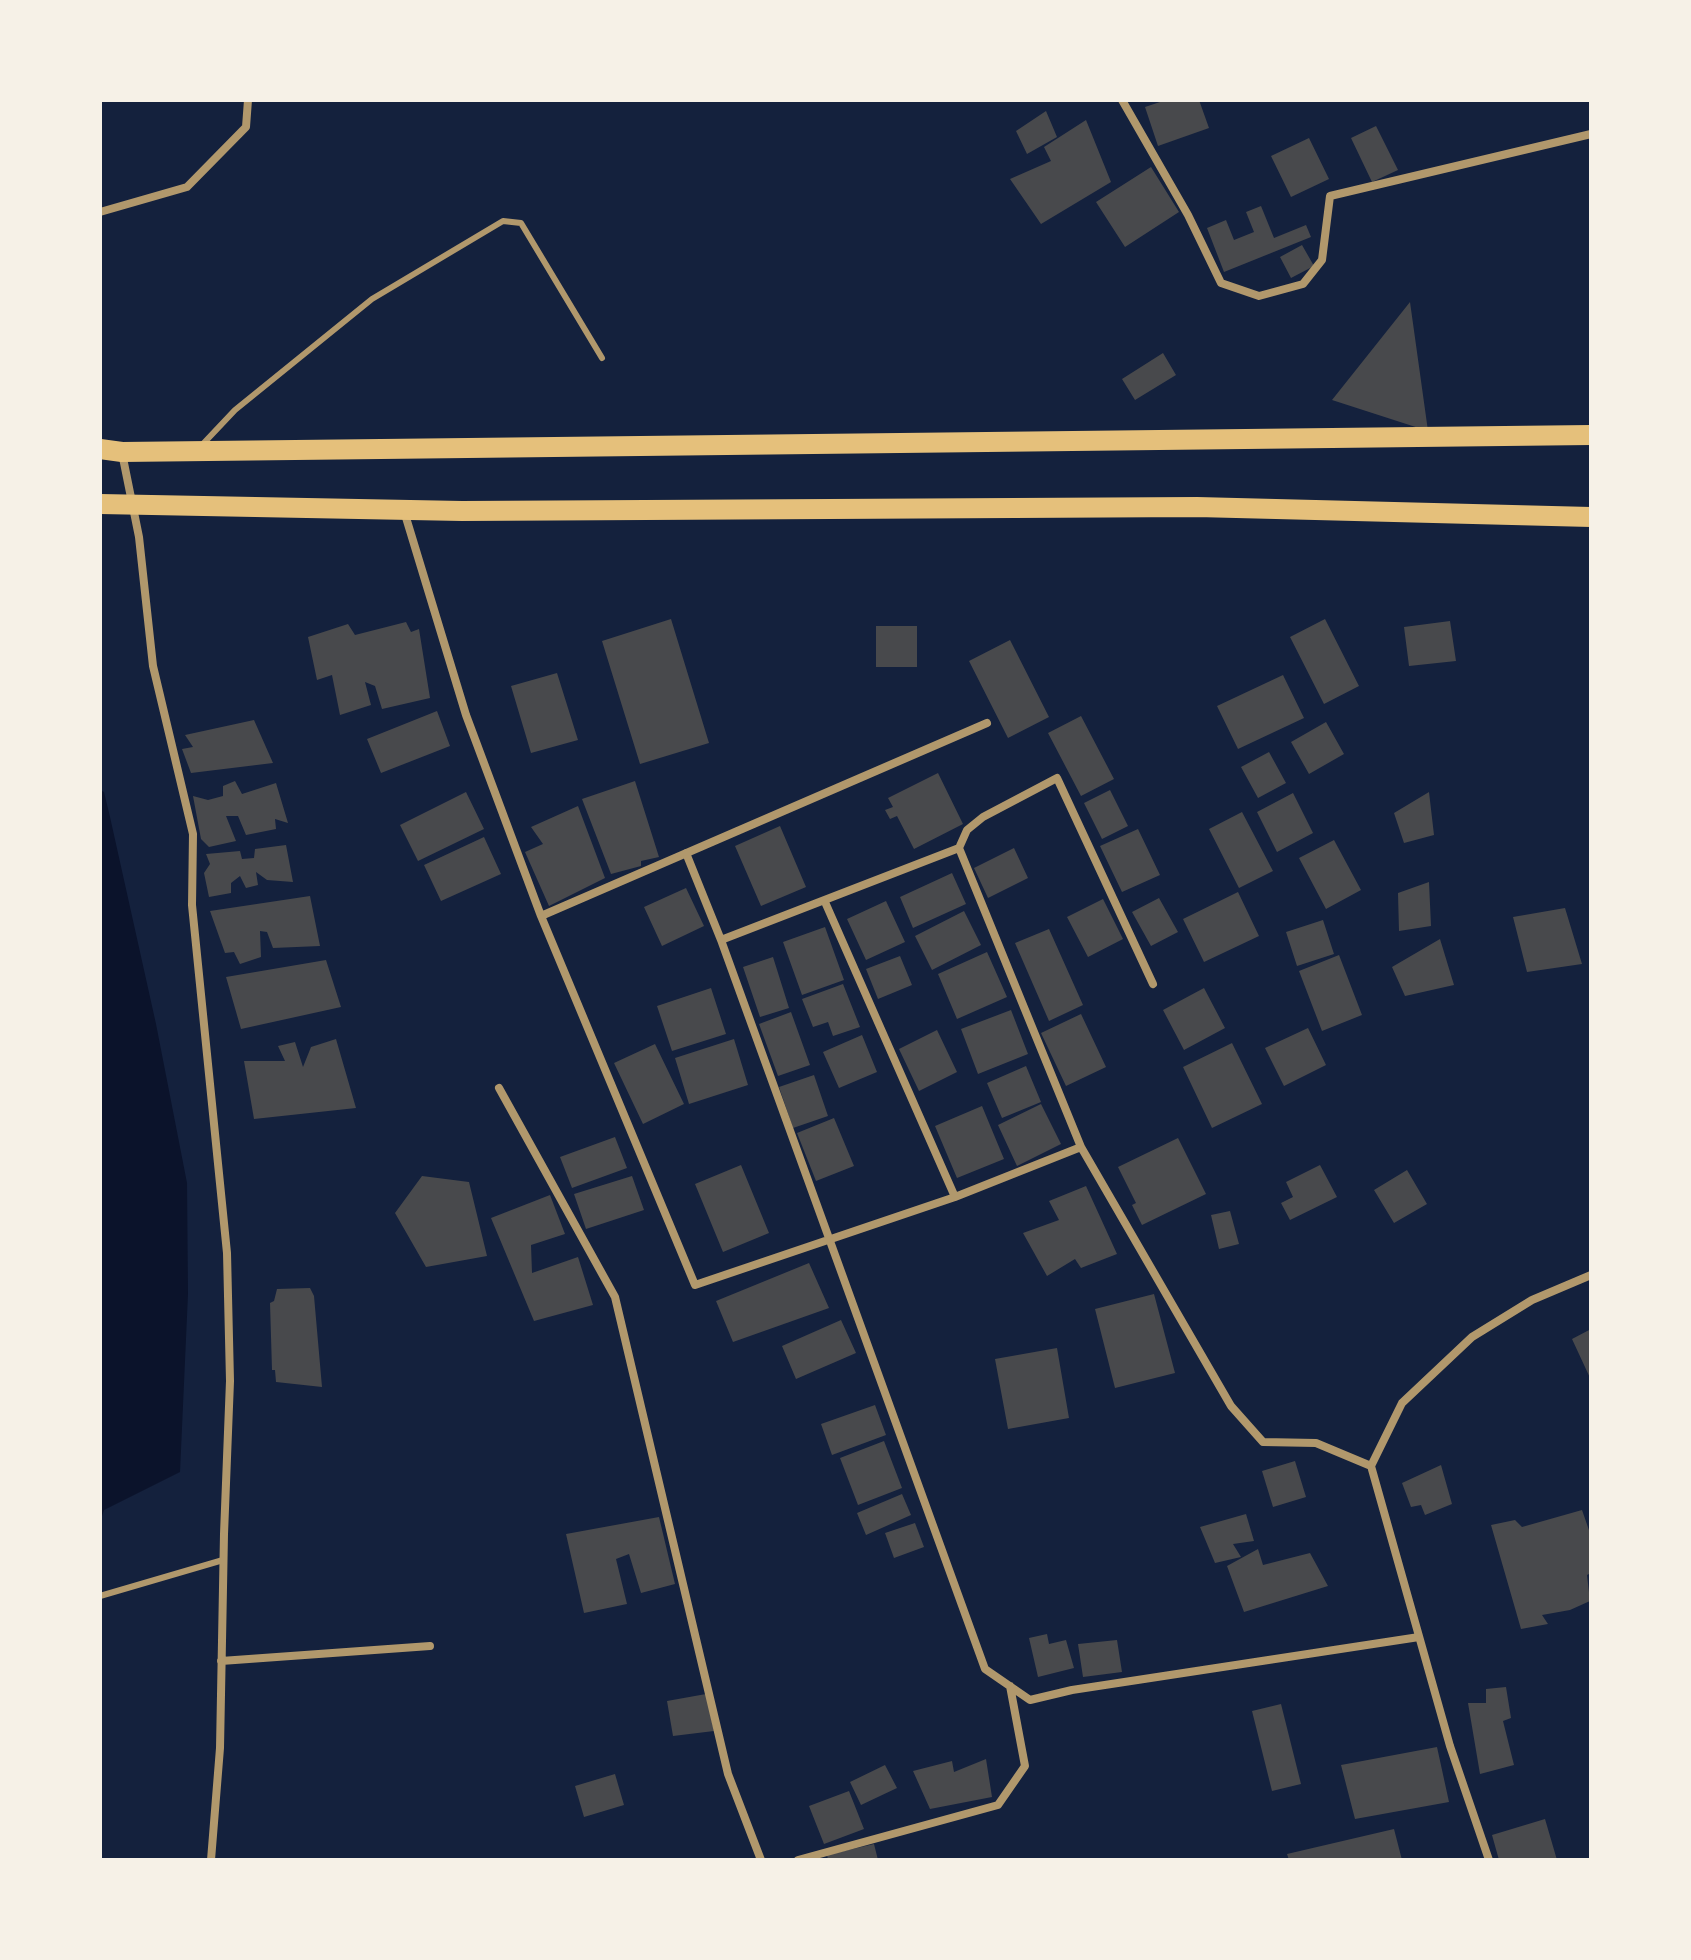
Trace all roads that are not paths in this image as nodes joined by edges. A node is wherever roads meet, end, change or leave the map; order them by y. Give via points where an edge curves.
1 (248, 100) edge
2 (1122, 100) edge
3 (1591, 134) edge
4 (100, 212) edge
5 (602, 358) dead end
6 (1591, 435) edge
7 (100, 449) edge
8 (196, 451) junction
9 (122, 452) junction
10 (100, 504) edge
11 (131, 505) junction
12 (404, 510) junction
13 (1591, 517) edge
14 (987, 723) dead end
15 (959, 848) junction
16 (686, 853) junction
17 (825, 902) junction
18 (541, 916) junction
19 (721, 940) junction
20 (1153, 984) dead end
21 (499, 1088) dead end
22 (1081, 1147) junction
23 (955, 1197) junction
24 (829, 1240) junction
25 (1591, 1275) edge
26 (1371, 1466) junction
27 (223, 1560) junction
28 (100, 1596) edge
29 (1419, 1637) junction
30 (430, 1646) dead end
31 (221, 1661) junction
32 (1010, 1686) junction
33 (211, 1860) edge
34 (761, 1860) edge
35 (798, 1860) edge
36 (1489, 1860) edge

1 - 4 street via 246,127 187,187
2 - 3 street via 1221,283 1259,296 1303,284 1322,260 1330,196
5 - 8 lane via 521,223 503,221 372,299 235,410
6 - 8 main road
7 - 9 main road
8 - 9 main road
9 - 11 street
10 - 11 main road
11 - 12 main road
11 - 27 street via 153,666 193,834 192,905 227,1253 230,1381
12 - 13 main road via 1197,507
12 - 18 street via 466,715
14 - 16 street
15 - 17 street
15 - 20 street via 967,830 983,817 1057,778
15 - 22 street
16 - 18 street
16 - 19 street
17 - 19 street
17 - 23 street
18 - 24 street via 695,1285
19 - 24 street
21 - 34 street via 615,1297 728,1774
22 - 23 street
22 - 26 street via 1231,1406 1263,1442 1316,1443
23 - 24 street
24 - 32 street via 985,1669
25 - 26 street via 1532,1300 1472,1337 1402,1403
26 - 29 street
27 - 28 lane
27 - 31 street
29 - 32 street via 1030,1700
29 - 36 street
30 - 31 street
31 - 33 street
32 - 35 street via 1025,1766 998,1805

